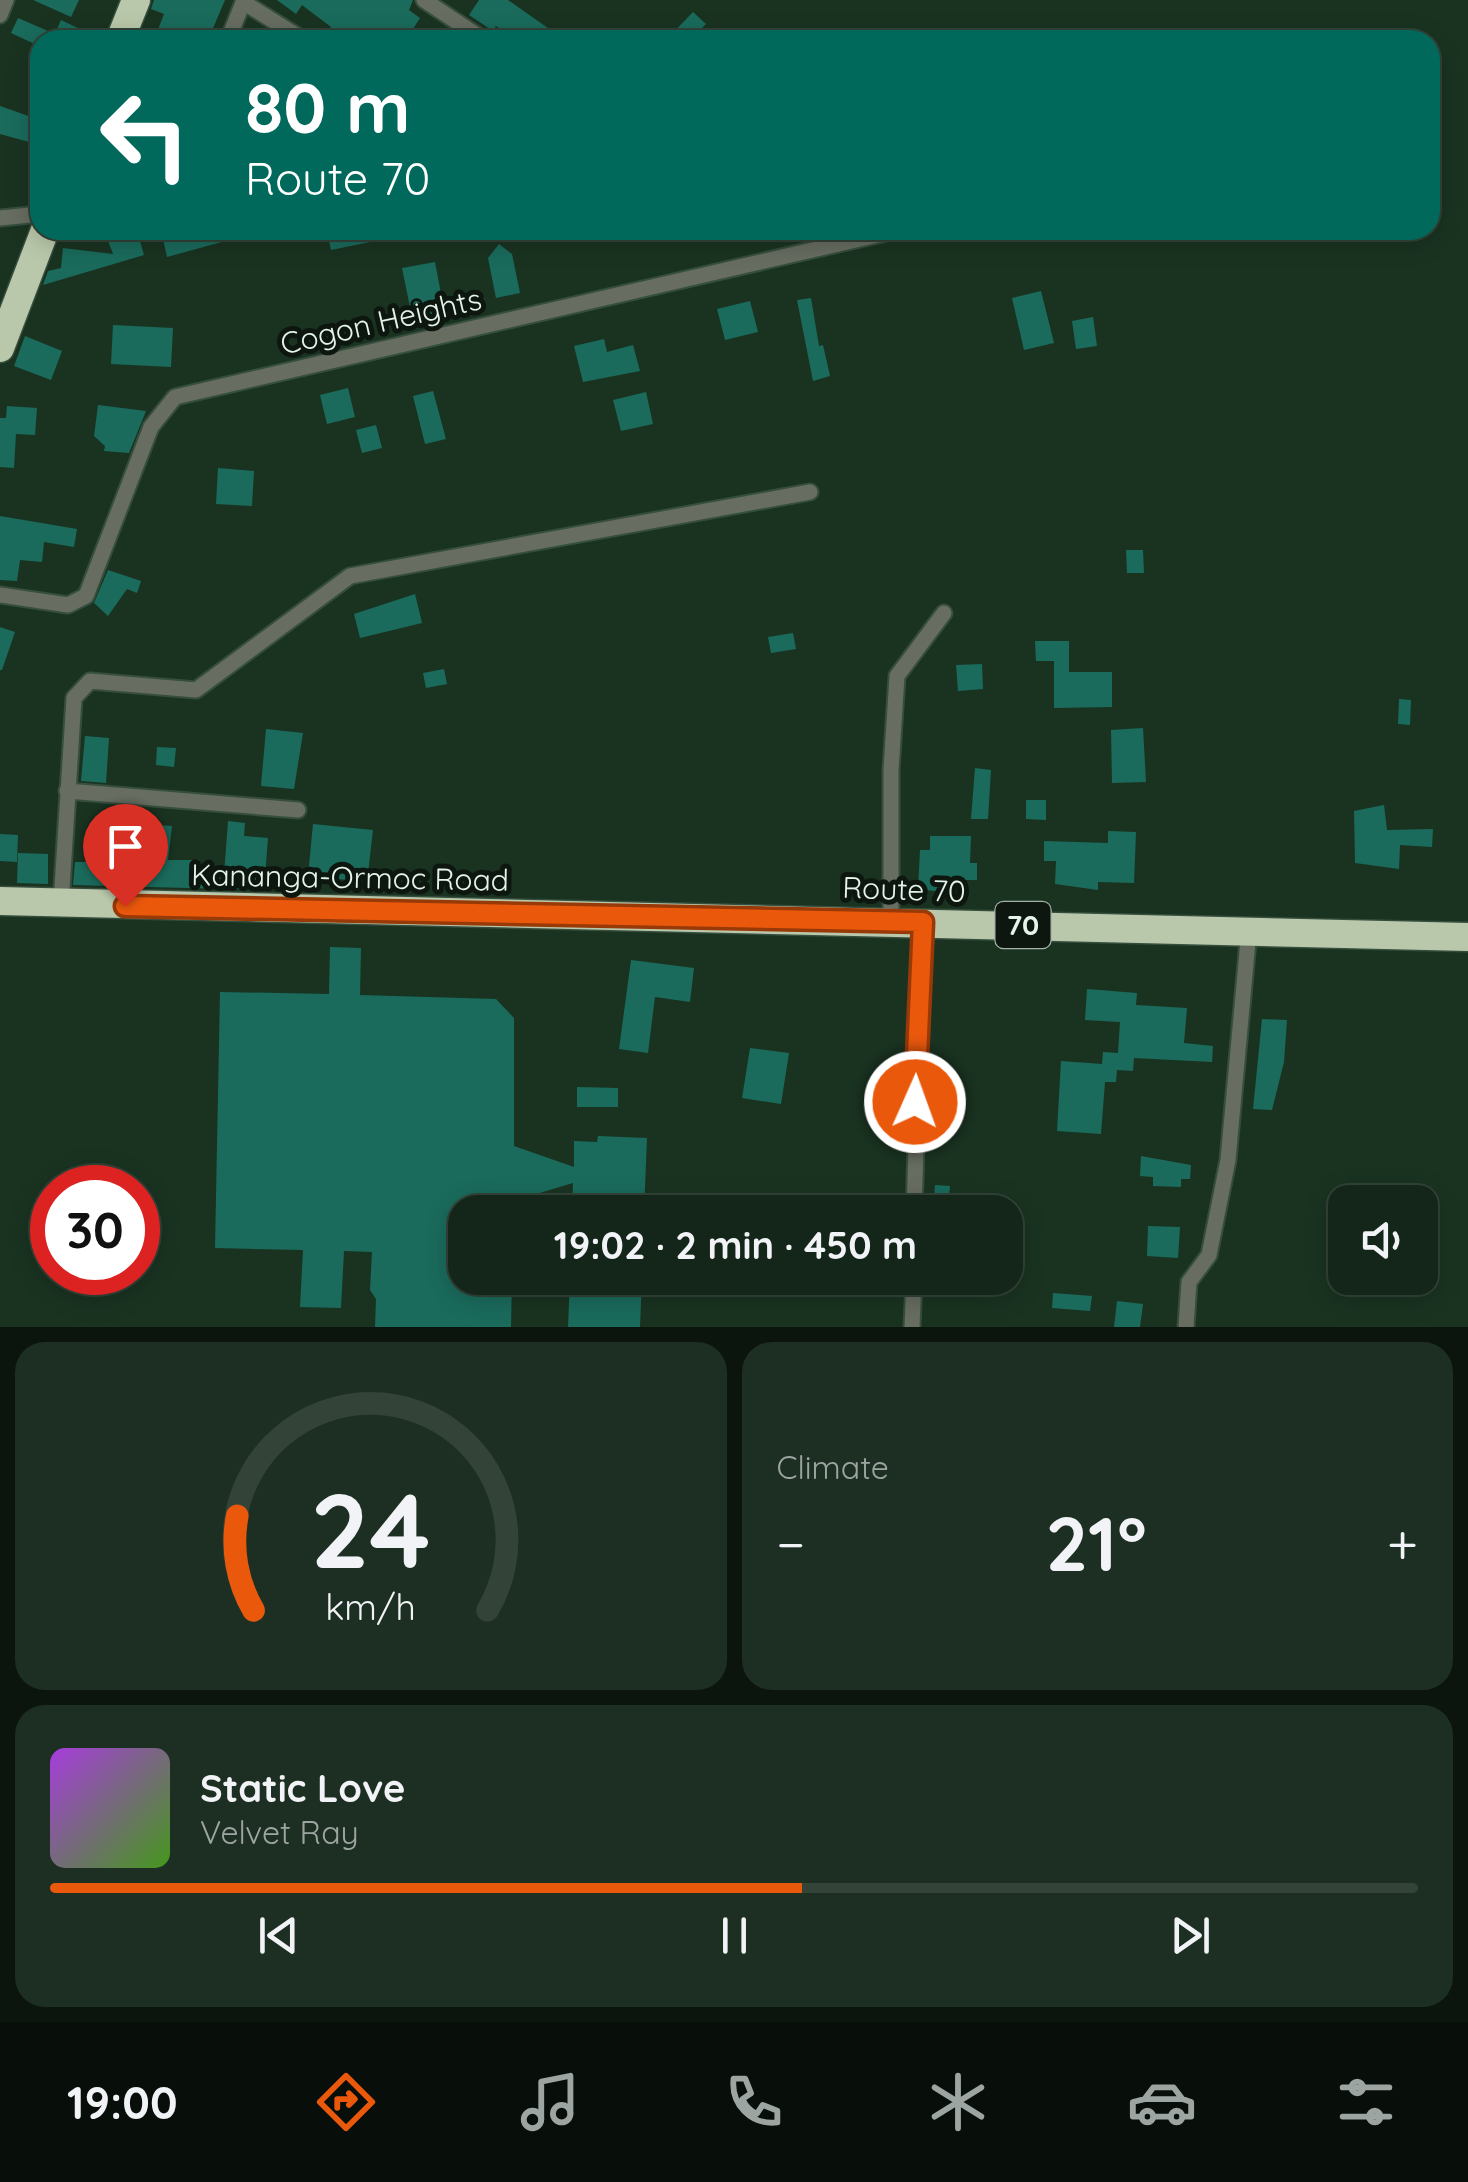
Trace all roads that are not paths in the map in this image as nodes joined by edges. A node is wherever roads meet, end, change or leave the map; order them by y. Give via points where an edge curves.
1 (6, 0) edge
2 (136, 0) edge
3 (424, 0) edge
4 (243, 1) edge
5 (0, 15) edge
6 (124, 30) edge
7 (232, 30) edge
8 (288, 30) edge
9 (469, 30) edge
10 (30, 215) edge
11 (0, 218) edge
12 (40, 240) edge
13 (857, 240) edge
14 (0, 348) edge
15 (810, 492) dead end
16 (0, 595) edge
17 (944, 612) dead end
18 (67, 791) junction
19 (298, 810) dead end
20 (0, 901) edge
21 (61, 904) junction
22 (579, 915) joint
23 (890, 921) junction
24 (923, 922) junction
25 (1248, 930) junction
26 (1468, 937) edge
27 (915, 1195) edge
28 (913, 1295) edge
29 (912, 1327) edge
30 (1186, 1327) edge

1 - 5 street
2 - 6 highway
3 - 9 street
4 - 7 street
4 - 8 street
10 - 11 street
12 - 14 highway
13 - 16 street, Cogon Heights via 175,397 151,427 86,596 68,605
15 - 18 street via 350,576 196,690 90,681 74,698
17 - 23 street via 897,676
18 - 19 street
18 - 21 street
20 - 21 highway, Kananga-Ormoc Road / 70
21 - 22 highway, Kananga-Ormoc Road / 70
22 - 23 highway, Route 70 / 70
23 - 24 highway, Route 70 / 70
24 - 25 highway, Route 70 / 70
24 - 27 street
25 - 26 highway, Route 70 / 70
25 - 30 street via 1228,1160 1209,1255 1189,1282
28 - 29 street

